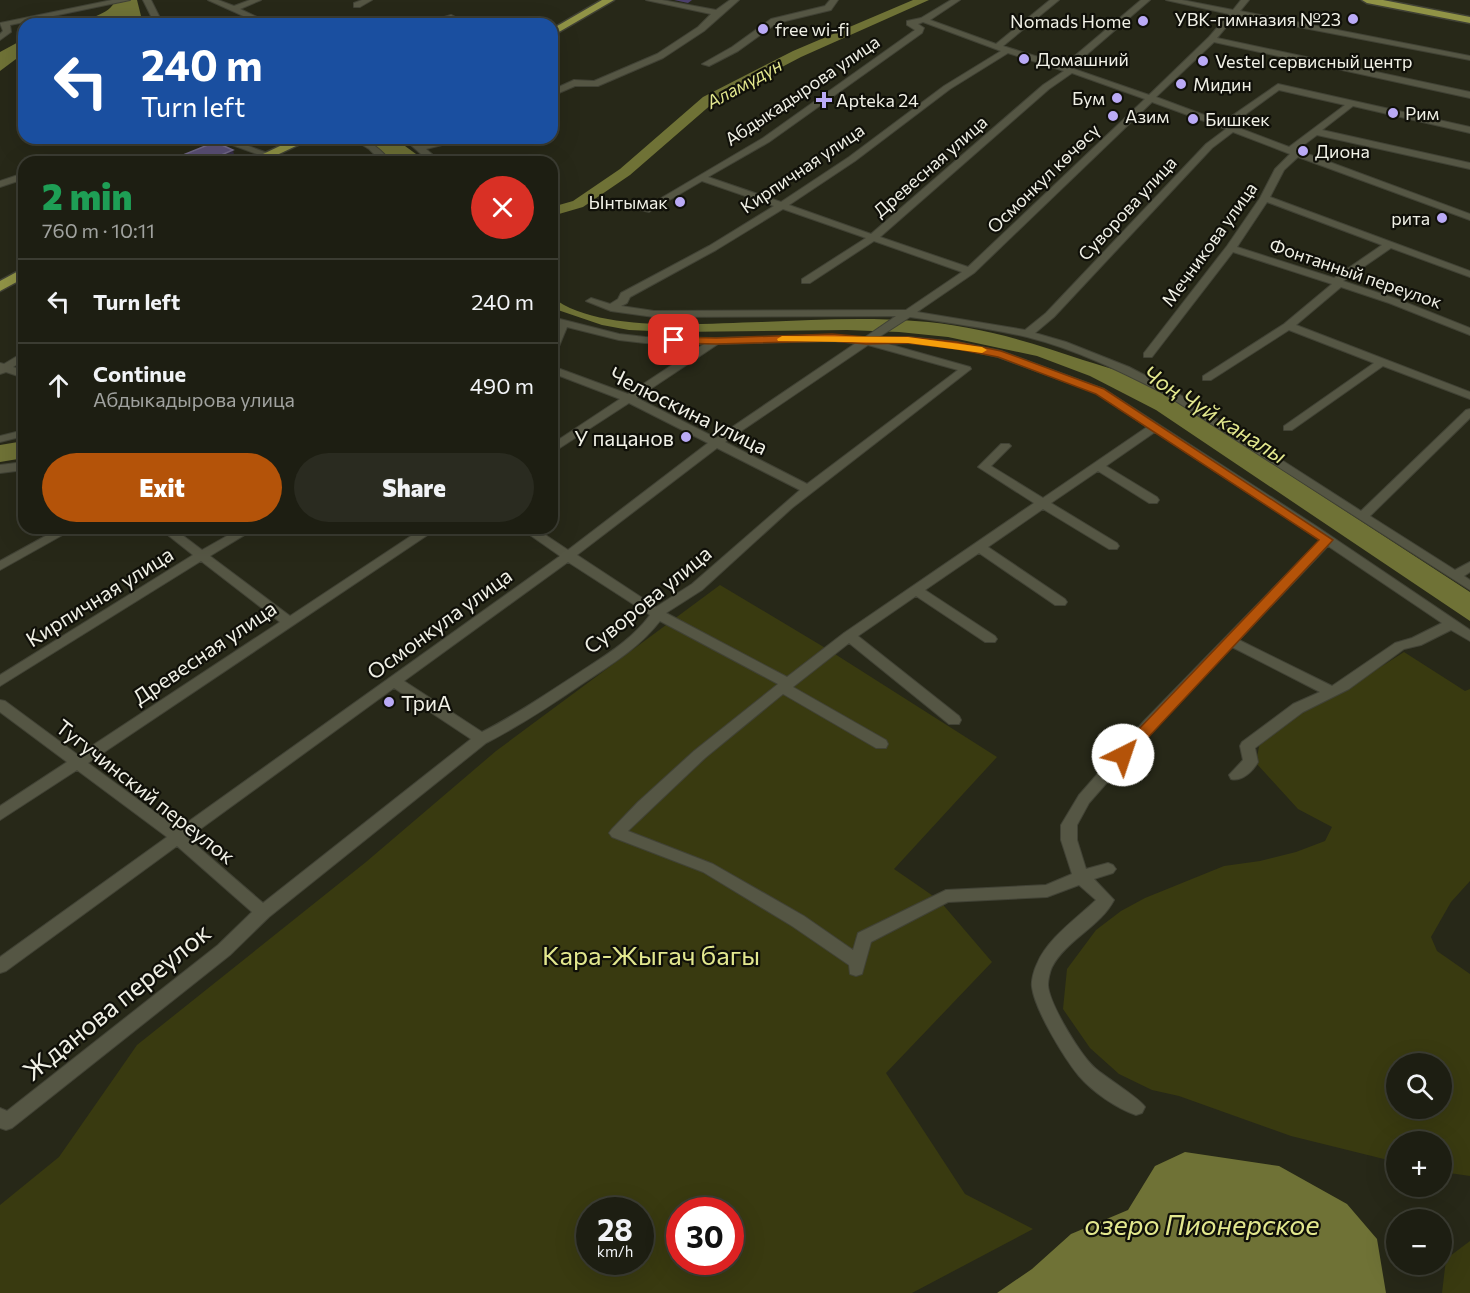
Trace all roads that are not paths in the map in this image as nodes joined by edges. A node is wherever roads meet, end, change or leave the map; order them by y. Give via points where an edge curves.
1 (126, 0) edge
2 (147, 0) edge
3 (212, 0) edge
4 (257, 0) edge
5 (368, 0) edge
6 (598, 0) edge
7 (609, 0) edge
8 (651, 0) edge
9 (735, 0) edge
10 (834, 0) edge
11 (956, 0) edge
12 (1055, 0) edge
13 (1146, 0) edge
14 (1170, 0) edge
15 (1245, 0) edge
16 (1367, 0) edge
17 (1406, 0) edge
18 (103, 2) edge
19 (357, 5) dead end
20 (234, 9) junction
21 (1236, 12) junction
22 (717, 13) junction
23 (1470, 13) edge
24 (451, 17) dead end
25 (33, 18) edge
26 (156, 18) edge
27 (254, 18) edge
28 (447, 18) edge
29 (924, 20) junction
30 (1470, 20) edge
31 (18, 22) edge
32 (558, 23) edge
33 (3, 25) edge
34 (558, 30) edge
35 (0, 38) edge
36 (1212, 39) junction
37 (998, 46) junction
38 (1008, 50) junction
39 (1470, 58) edge
40 (706, 64) dead end
41 (1068, 69) junction
42 (558, 90) edge
43 (1470, 95) edge
44 (1150, 99) junction
45 (1351, 104) junction
46 (1228, 128) junction
47 (1470, 130) edge
48 (1317, 132) junction
49 (235, 144) edge
50 (294, 144) edge
51 (366, 144) edge
52 (415, 144) edge
53 (439, 144) edge
54 (421, 148) junction
55 (1293, 152) junction
56 (268, 155) joint
57 (381, 156) edge
58 (430, 156) edge
59 (1470, 166) edge
60 (18, 178) edge
61 (701, 178) junction
62 (0, 184) edge
63 (1265, 198) junction
64 (782, 206) junction
65 (646, 210) dead end
66 (1470, 217) edge
67 (871, 239) junction
68 (1390, 244) junction
69 (1231, 248) junction
70 (970, 271) junction
71 (1470, 274) edge
72 (18, 276) edge
73 (806, 281) dead end
74 (1336, 284) junction
75 (0, 287) edge
76 (591, 302) dead end
77 (612, 308) junction
78 (906, 314) junction
79 (558, 321) edge
80 (1288, 326) junction
81 (1470, 332) edge
82 (1027, 334) junction
83 (869, 339) junction
84 (716, 341) junction
85 (1148, 355) dead end
86 (18, 359) edge
87 (1380, 363) junction
88 (2, 368) edge
89 (558, 371) edge
90 (18, 373) edge
91 (1207, 378) dead end
92 (1470, 396) edge
93 (628, 398) junction
94 (1470, 412) edge
95 (1154, 427) junction
96 (1288, 428) dead end
97 (18, 434) edge
98 (0, 439) edge
99 (716, 443) junction
100 (558, 445) edge
101 (1005, 446) dead end
102 (1098, 466) junction
103 (18, 467) edge
104 (0, 469) edge
105 (807, 489) junction
106 (1153, 500) dead end
107 (1041, 504) junction
108 (1362, 517) junction
109 (58, 534) edge
110 (173, 534) edge
111 (239, 534) edge
112 (423, 534) edge
113 (536, 534) edge
114 (1327, 540) junction
115 (978, 546) junction
116 (1113, 546) dead end
117 (202, 555) junction
118 (569, 555) junction
119 (0, 566) edge
120 (1470, 566) edge
121 (1455, 576) junction
122 (1470, 586) edge
123 (916, 590) junction
124 (1060, 602) dead end
125 (657, 614) junction
126 (288, 621) junction
127 (1452, 624) junction
128 (849, 636) junction
129 (1470, 636) edge
130 (990, 639) dead end
131 (1230, 640) junction
132 (0, 681) edge
133 (393, 681) junction
134 (786, 686) junction
135 (1332, 692) junction
136 (0, 705) edge
137 (954, 720) dead end
138 (481, 739) junction
139 (881, 744) dead end
140 (77, 762) junction
141 (1236, 775) dead end
142 (0, 814) edge
143 (177, 837) junction
144 (1108, 869) dead end
145 (1081, 877) junction
146 (263, 912) junction
147 (0, 966) edge
148 (1136, 1107) dead end
149 (0, 1116) edge

1 - 18 street
2 - 26 street
3 - 20 street
4 - 20 street
5 - 19 street
6 - 32 main road
7 - 34 main road
8 - 22 street
9 - 22 street
10 - 40 street via 828,8 774,21
11 - 29 street
12 - 37 street
13 - 41 street, Древесная улица
14 - 21 street
15 - 21 street, Осмонкул көчөсү
16 - 30 main road
17 - 23 main road
18 - 25 street
20 - 27 street
21 - 36 street, Осмонкул көчөсү
21 - 39 street
22 - 42 street via 660,56 595,84 574,83
24 - 28 street
29 - 37 street
29 - 61 street, Абдыкадырова улица via 910,23 919,31 840,89 766,140
31 - 33 street
33 - 35 street via 7,32
36 - 43 street
36 - 44 street, Осмонкул көчөсү
37 - 38 street
38 - 41 street
38 - 64 street, Кирпичная улица via 977,65
41 - 44 street
41 - 67 street, Древесная улица
44 - 46 street
44 - 70 street, Осмонкул көчөсү
45 - 46 street, Суворова улица via 1278,87
45 - 47 street
45 - 48 street, Мечникова улица
46 - 55 street
46 - 82 street, Суворова улица via 1050,315
48 - 55 street, Мечникова улица
48 - 59 street
49 - 56 street
50 - 56 main road
51 - 57 street
52 - 54 street
53 - 54 street
54 - 58 street
55 - 63 street, Мечникова улица
55 - 66 street
60 - 62 street
61 - 64 street
61 - 65 street, Абдыкадырова улица
63 - 68 street
63 - 69 street, Мечникова улица
64 - 67 street
64 - 77 street, Кирпичная улица via 625,295
67 - 70 street
67 - 73 street, Древесная улица
68 - 71 street
68 - 74 street
69 - 74 street, Фонтанный переулок
69 - 85 street, Мечникова улица
70 - 78 street, Осмонкул көчөсү
72 - 75 main road
74 - 80 street via 1335,290
74 - 81 street, Фонтанный переулок via 1393,301
76 - 77 street
77 - 78 street via 654,314
78 - 82 street
78 - 83 street, Осмонкула улица
79 - 84 street via 619,337
80 - 87 street
80 - 91 street
82 - 108 street via 1125,369 1167,391
83 - 84 street
83 - 95 street via 957,345 1001,354 1100,391
83 - 99 street, Осмонкула улица
83 - 105 street, Суворова улица via 966,369
84 - 93 street
86 - 88 street
87 - 92 street
87 - 96 street
88 - 90 street
89 - 93 street, Челюскина улица
93 - 99 street, Челюскина улица
93 - 100 street
94 - 108 street
95 - 102 street
95 - 114 street
97 - 98 street
99 - 105 street, Челюскина улица
99 - 118 street, Осмонкула улица
101 - 107 street via 984,467
102 - 106 street
102 - 107 street
103 - 104 street
105 - 125 street, Суворова улица via 721,567
107 - 115 street
107 - 116 street
108 - 121 street
109 - 119 street
110 - 117 street
111 - 117 street, Кирпичная улица
112 - 126 street, Древесная улица
113 - 118 street
114 - 127 street
114 - 131 street
115 - 123 street
115 - 124 street
117 - 126 street
117 - 132 street, Кирпичная улица
118 - 125 street
118 - 133 street, Осмонкула улица
120 - 121 street
121 - 122 street
123 - 128 street
123 - 130 street
125 - 134 street
125 - 138 street, Суворова улица via 626,648 516,721
126 - 140 street, Древесная улица
127 - 129 street
127 - 135 street via 1400,646
128 - 134 street
128 - 137 street
131 - 135 street
131 - 145 street via 1149,725 1079,808 1069,825 1069,840
133 - 138 street
133 - 143 street, Осмонкула улица
134 - 139 street
134 - 145 street via 709,747 616,833 708,868 798,921 855,964 864,938 946,896 1047,891
135 - 141 street via 1298,708 1247,746 1251,762
136 - 140 street, Тугучинский переулок
138 - 146 street, Суворова улица
140 - 142 street, Древесная улица
140 - 143 street, Тугучинский переулок
143 - 146 street, Тугучинский переулок
143 - 147 street, Осмонкула улица
144 - 145 street
145 - 148 street via 1106,900 1057,948 1044,966 1040,986 1055,1026 1086,1071
146 - 149 street, Жданова переулок via 224,950 6,1122

